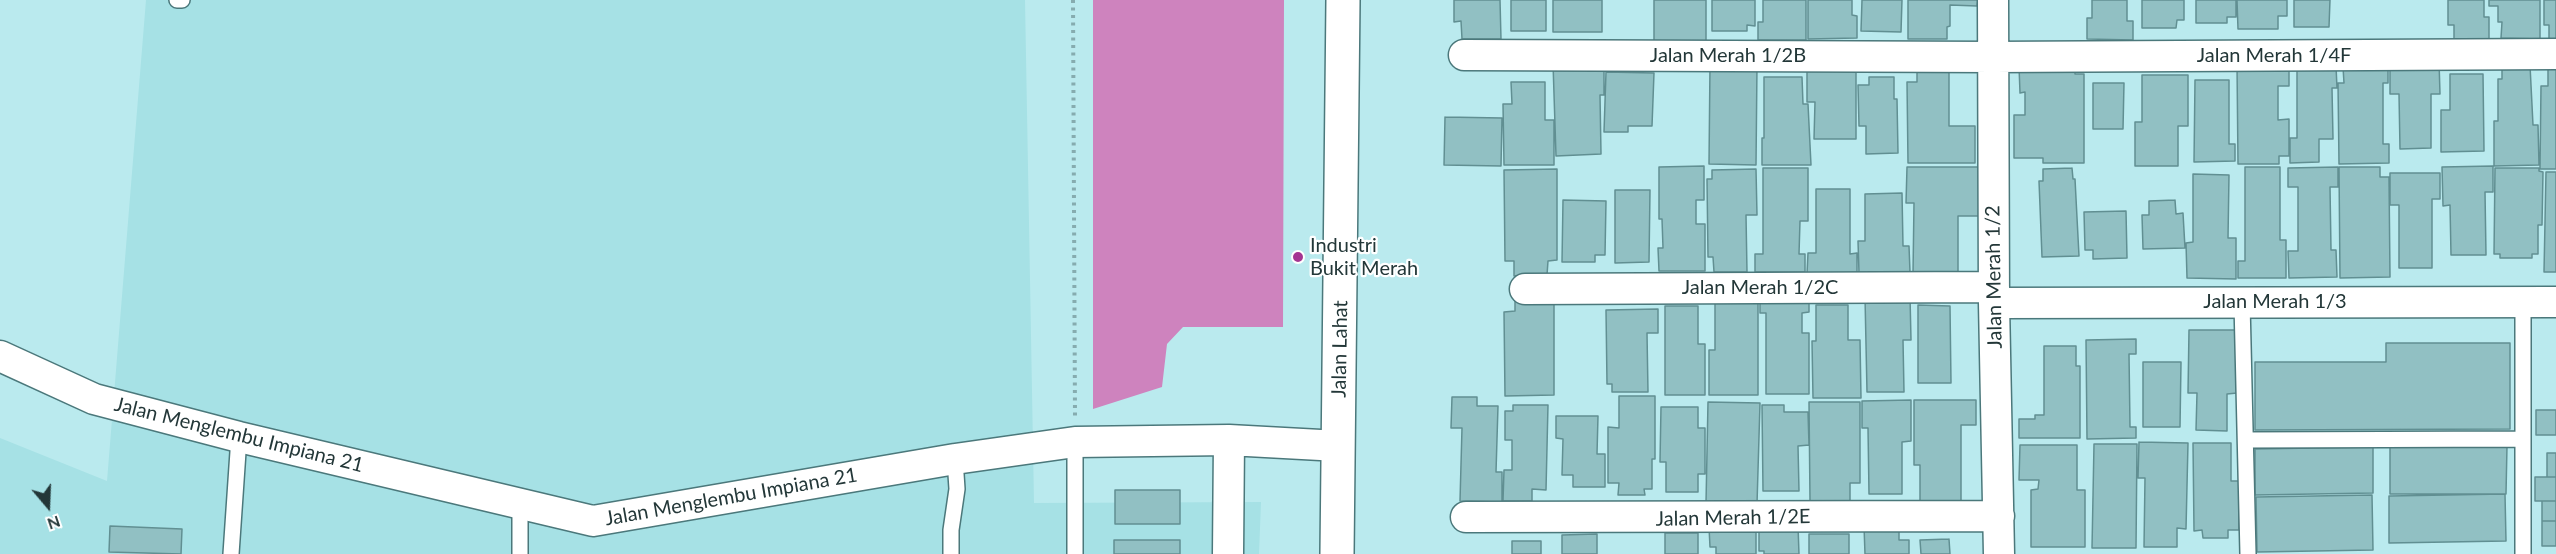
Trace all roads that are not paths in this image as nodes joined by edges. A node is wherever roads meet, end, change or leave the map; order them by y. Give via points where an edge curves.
1 (1343, 0) edge
2 (1993, 0) edge
3 (2556, 54) edge
4 (1464, 55) dead end
5 (1993, 57) junction
6 (1525, 289) dead end
7 (1994, 295) junction
8 (2523, 302) junction
9 (2556, 302) edge
10 (2242, 303) junction
11 (0, 356) edge
12 (239, 437) junction
13 (2523, 439) junction
14 (1229, 440) junction
15 (2246, 440) junction
16 (1075, 442) junction
17 (1339, 446) junction
18 (956, 459) junction
19 (520, 503) junction
20 (1999, 516) junction
21 (1466, 518) dead end
22 (231, 554) edge
23 (520, 554) edge
24 (951, 554) edge
25 (1075, 554) edge
26 (1228, 554) edge
27 (1337, 554) edge
28 (1999, 554) edge
29 (2248, 554) edge
30 (2523, 554) edge

1 - 17 main road, Jalan Lahat
2 - 5 street, Jalan Merah 1/2
3 - 5 street, Jalan Merah 1/4F
4 - 5 street, Jalan Merah 1/2B
5 - 7 street, Jalan Merah 1/2
6 - 7 street, Jalan Merah 1/2C
7 - 10 street, Jalan Merah 1/3
7 - 20 street, Jalan Merah 1/2
8 - 9 street, Jalan Merah 1/3
8 - 10 street, Jalan Merah 1/3
8 - 13 lane
10 - 15 lane
11 - 12 street, Jalan Menglembu Impiana 21 via 94,399
12 - 19 street, Jalan Menglembu Impiana 21
12 - 22 lane
13 - 15 lane
13 - 30 lane
14 - 16 street, Jalan Menglembu Impiana 21
14 - 17 street, Jalan Menglembu Impiana 21
14 - 26 street
15 - 29 lane
16 - 18 street, Jalan Menglembu Impiana 21
16 - 25 lane
17 - 27 main road, Jalan Lahat
18 - 19 street, Jalan Menglembu Impiana 21 via 593,521
18 - 24 lane
19 - 23 lane
20 - 21 street, Jalan Merah 1/2E
20 - 28 street, Jalan Merah 1/2

